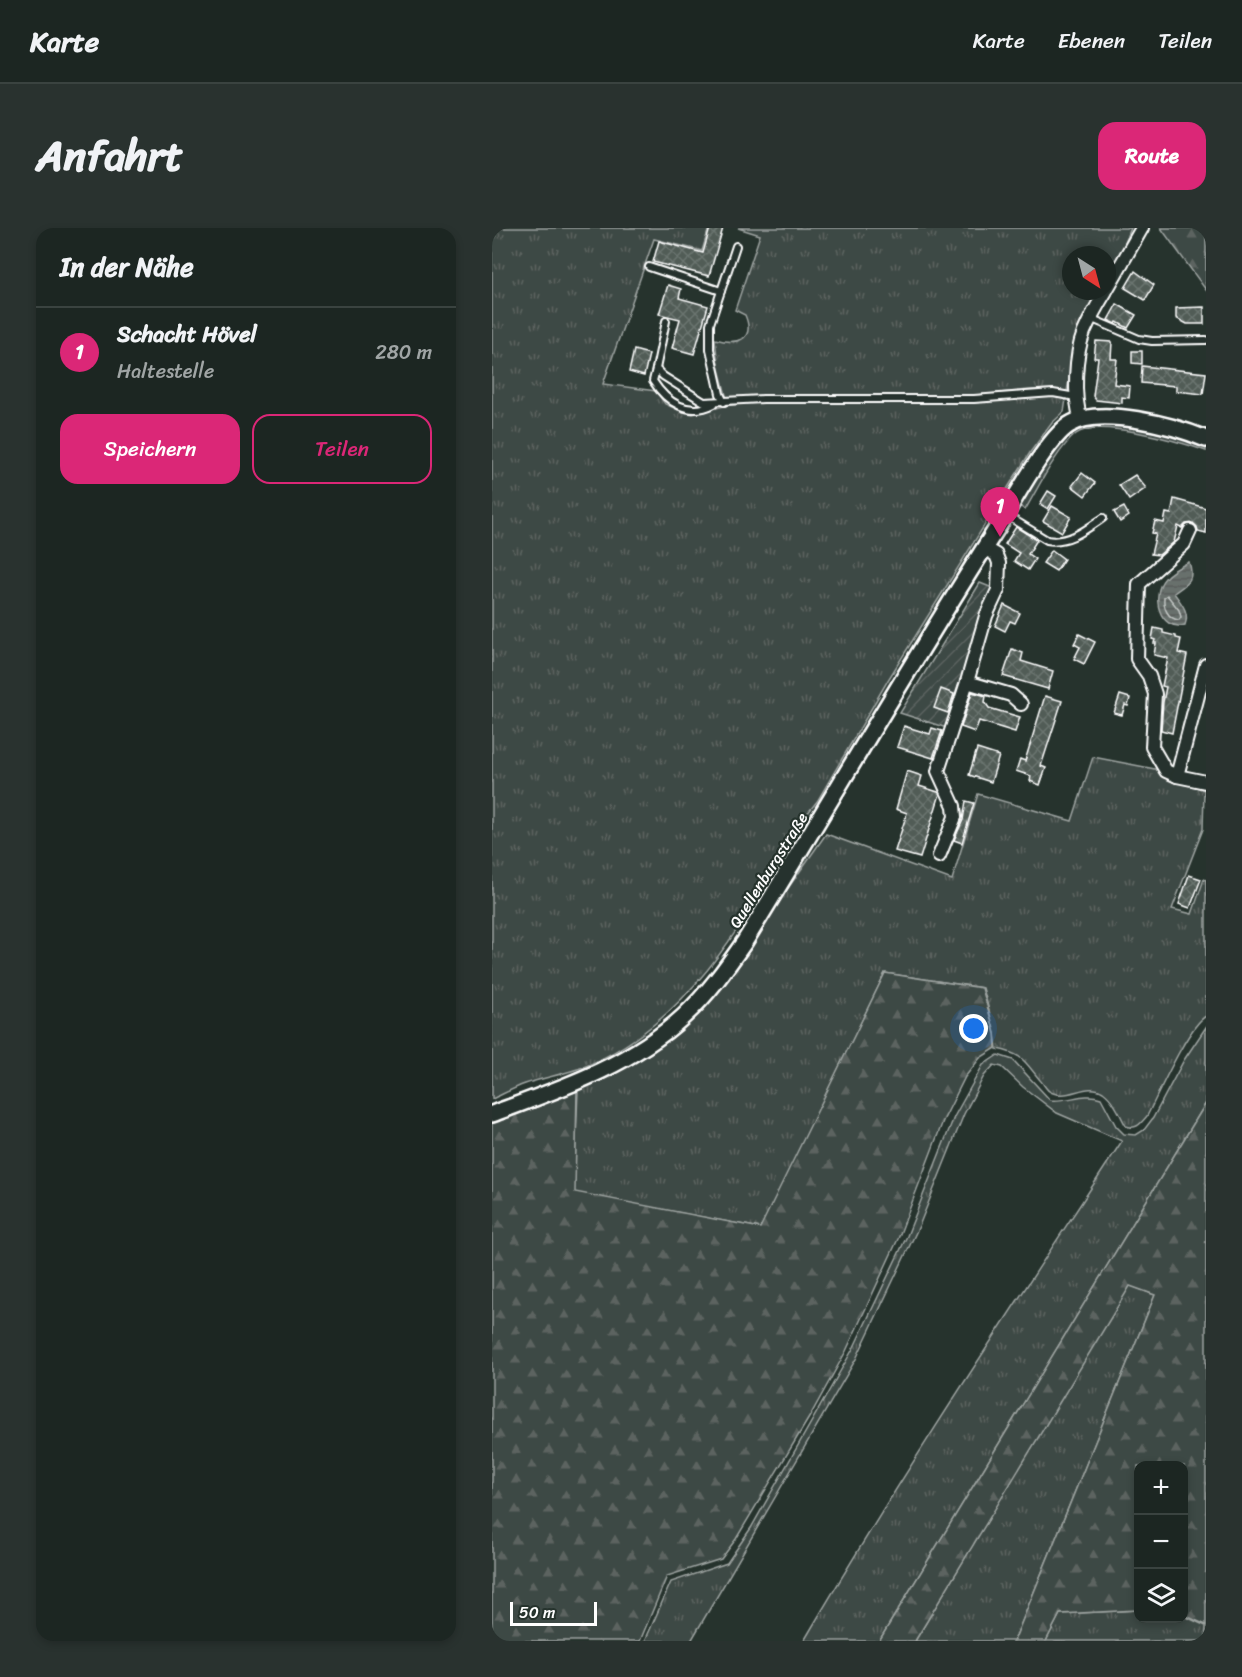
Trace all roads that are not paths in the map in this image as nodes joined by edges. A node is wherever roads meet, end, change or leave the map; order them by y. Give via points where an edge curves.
1 (1142, 228) edge
2 (736, 246) dead end
3 (649, 267) dead end
4 (1116, 273) edge
5 (721, 291) junction
6 (1100, 300) edge
7 (1090, 318) junction
8 (666, 321) dead end
9 (1206, 340) edge
10 (656, 369) junction
11 (1076, 397) junction
12 (721, 402) junction
13 (1088, 418) junction
14 (1206, 439) edge
15 (1005, 514) junction
16 (1103, 518) dead end
17 (1190, 531) dead end
18 (984, 548) junction
19 (1206, 664) edge
20 (967, 682) junction
21 (1021, 704) dead end
22 (1178, 776) junction
23 (1206, 782) edge
24 (939, 856) dead end
25 (492, 1114) edge

1 - 4 street
2 - 5 lane
3 - 5 lane
5 - 12 lane via 710,324 710,349
6 - 7 street
7 - 9 lane via 1139,339
7 - 11 street via 1080,351
8 - 10 lane
10 - 12 lane via 704,402
10 - 12 lane via 653,381 662,395 675,404 692,409
11 - 12 lane via 1053,393 974,399
11 - 13 street via 1076,405
13 - 14 street via 1121,418
13 - 15 street, Quellenburgstraße via 1058,433
15 - 16 lane via 1054,542 1065,540
15 - 18 street, Quellenburgstraße
17 - 22 street via 1184,544 1139,584 1137,659 1155,694 1152,747 1166,771
18 - 20 street via 996,555 999,563 998,590 986,616
18 - 25 street, Quellenburgstraße via 745,941 707,992 641,1050 573,1084
19 - 22 street
20 - 21 street via 1011,695
20 - 24 street via 938,771 955,816
22 - 23 street

